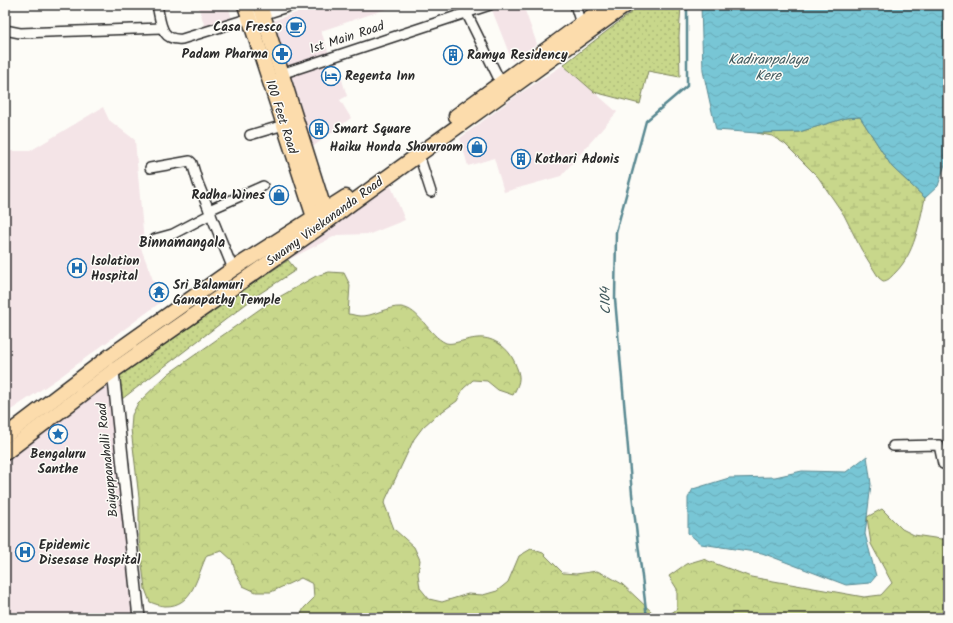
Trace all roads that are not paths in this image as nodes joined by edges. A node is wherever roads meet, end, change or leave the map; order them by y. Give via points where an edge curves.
1 (157, 5) edge
2 (290, 5) edge
3 (490, 5) edge
4 (575, 5) edge
5 (607, 5) edge
6 (626, 5) edge
7 (254, 11) edge
8 (466, 12) junction
9 (581, 24) junction
10 (162, 28) junction
11 (5, 30) edge
12 (281, 74) junction
13 (500, 83) junction
14 (284, 125) junction
15 (250, 134) dead end
16 (419, 155) junction
17 (150, 168) dead end
18 (263, 186) dead end
19 (431, 192) dead end
20 (210, 212) junction
21 (321, 219) junction
22 (155, 239) dead end
23 (233, 269) junction
24 (113, 371) junction
25 (5, 436) edge
26 (893, 446) dead end
27 (5, 453) edge
28 (948, 463) edge
29 (139, 618) edge

1 - 10 street
2 - 7 street
3 - 8 street, 1st Main Road
4 - 9 street
5 - 9 main road, Swamy Vivekananda Road
6 - 16 main road, Swamy Vivekananda Road
7 - 10 street via 182,39 173,40
7 - 12 main road, 100 Feet Road
7 - 14 main road, 100 Feet Road
8 - 12 street, 1st Main Road
8 - 13 street
9 - 13 main road, Swamy Vivekananda Road
10 - 11 street via 20,33
12 - 21 main road, 100 Feet Road
13 - 21 main road, Swamy Vivekananda Road via 340,201
14 - 15 street
14 - 21 main road, 100 Feet Road
16 - 19 street
16 - 21 main road, Swamy Vivekananda Road
17 - 20 street via 190,161
18 - 20 street
20 - 22 street via 173,234
20 - 23 street
21 - 23 main road, Swamy Vivekananda Road
21 - 24 main road, Swamy Vivekananda Road
23 - 25 main road, Swamy Vivekananda Road via 110,356
24 - 27 main road, Swamy Vivekananda Road
24 - 29 street, Baiyappanahalli Road
26 - 28 street via 939,445 943,464

